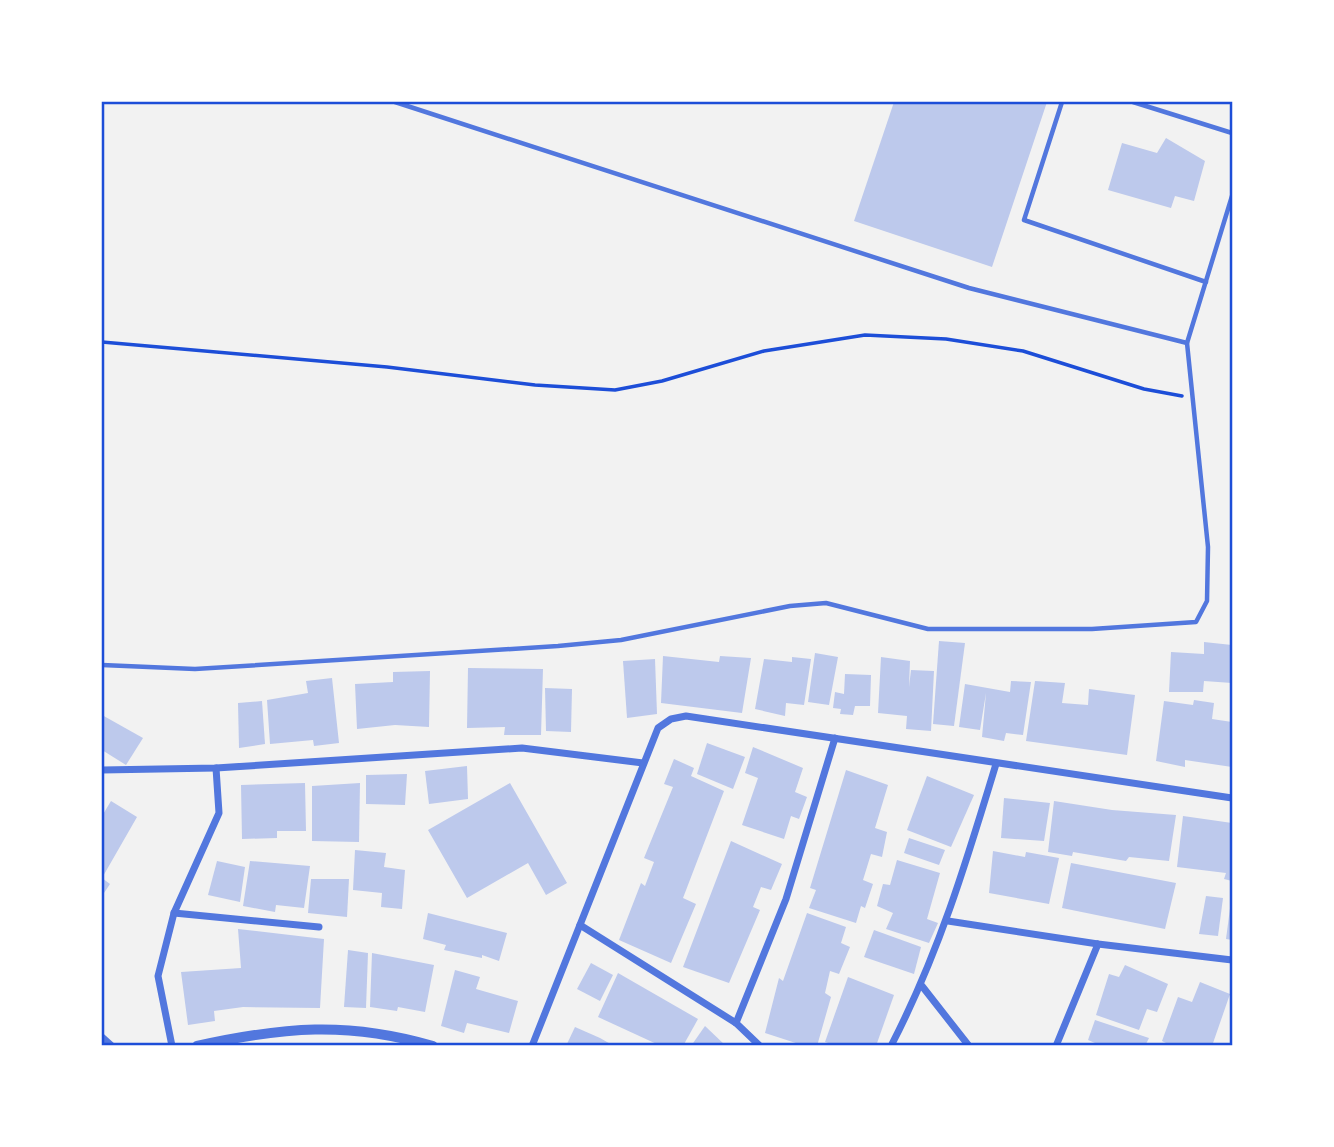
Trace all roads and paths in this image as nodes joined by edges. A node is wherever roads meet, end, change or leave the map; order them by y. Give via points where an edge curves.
1 (395, 102) edge
2 (1062, 102) edge
3 (1133, 102) edge
4 (1233, 133) edge
5 (1233, 196) edge
6 (1206, 282) junction
7 (102, 342) edge
8 (1187, 343) junction
9 (1194, 399) junction
10 (102, 665) edge
11 (835, 738) junction
12 (643, 764) junction
13 (996, 764) junction
14 (216, 768) junction
15 (102, 770) edge
16 (1233, 798) edge
17 (174, 913) junction
18 (947, 921) junction
19 (580, 925) junction
20 (319, 928) dead end
21 (1098, 944) junction
22 (1233, 960) edge
23 (922, 986) junction
24 (736, 1023) junction
25 (102, 1037) edge
26 (112, 1045) edge
27 (172, 1045) edge
28 (197, 1045) edge
29 (433, 1045) edge
30 (532, 1045) edge
31 (760, 1045) edge
32 (891, 1045) edge
33 (969, 1045) edge
34 (1056, 1045) edge

1 - 8 lane via 969,288
2 - 6 lane via 1024,220
3 - 4 lane
5 - 6 lane
6 - 8 lane
7 - 9 path via 615,390 764,351 865,335 933,338 1023,351 1144,389
8 - 9 lane
9 - 10 lane via 1208,547 1207,601 1196,622 1092,629 928,629 826,603 571,645 195,669
11 - 12 street via 686,716 657,728
11 - 13 street
11 - 24 street via 786,899
12 - 14 street via 522,748
12 - 19 street
13 - 16 street
13 - 18 street
14 - 15 street
14 - 17 street via 219,813
17 - 20 street
17 - 27 street via 159,976
18 - 21 street
18 - 23 street
19 - 24 street
19 - 30 street
21 - 22 street
21 - 34 street
23 - 32 street
23 - 33 street
24 - 31 street
25 - 26 street
28 - 29 street via 252,1034 336,1027

